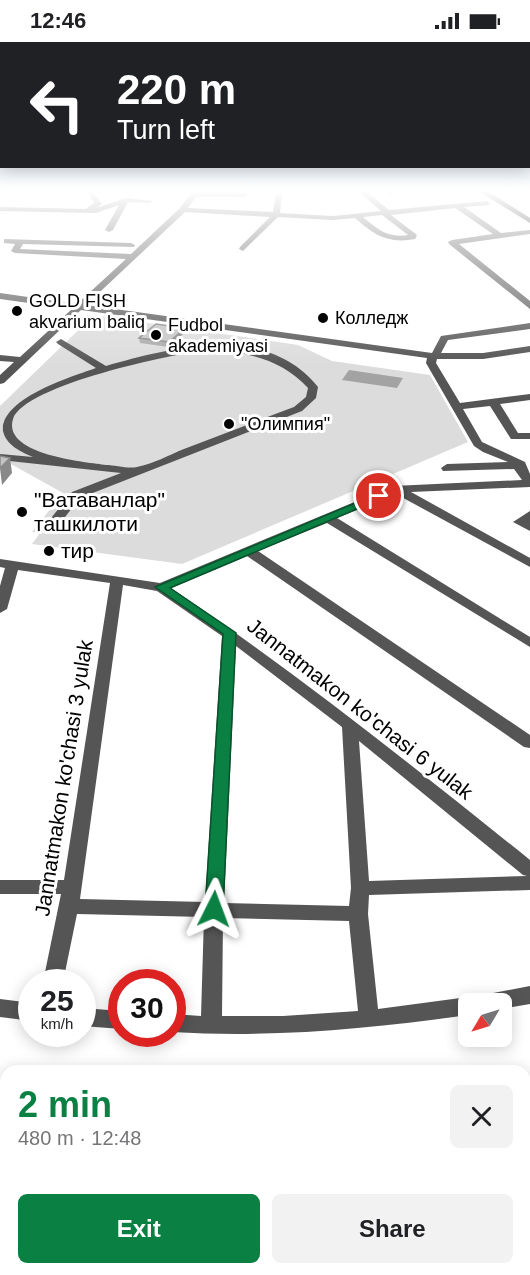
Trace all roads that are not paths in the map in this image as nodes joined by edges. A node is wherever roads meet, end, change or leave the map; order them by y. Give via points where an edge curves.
1 (15, 250) edge
2 (140, 250) edge
3 (460, 250) edge
4 (132, 257) junction
5 (0, 296) edge
6 (80, 306) junction
7 (530, 306) edge
8 (530, 326) edge
9 (61, 342) dead end
10 (530, 350) edge
11 (434, 356) junction
12 (0, 358) edge
13 (22, 360) junction
14 (106, 370) junction
15 (0, 381) edge
16 (530, 397) edge
17 (493, 402) junction
18 (456, 407) junction
19 (530, 436) edge
20 (0, 457) edge
21 (61, 463) junction
22 (524, 465) edge
23 (447, 468) dead end
24 (139, 472) junction
25 (530, 483) edge
26 (397, 489) junction
27 (530, 516) edge
28 (326, 517) junction
29 (49, 528) dead end
30 (530, 528) edge
31 (247, 550) junction
32 (530, 563) edge
33 (6, 564) edge
34 (117, 581) junction
35 (161, 587) junction
36 (0, 609) edge
37 (229, 633) junction
38 (530, 643) edge
39 (350, 725) junction
40 (530, 743) edge
41 (530, 870) edge
42 (530, 884) edge
43 (0, 887) edge
44 (360, 888) junction
45 (70, 897) junction
46 (214, 909) junction
47 (358, 914) junction
48 (56, 969) edge
49 (530, 995) edge
50 (512, 998) edge
51 (458, 1007) edge
52 (0, 1008) edge
53 (18, 1010) edge
54 (369, 1019) junction
55 (186, 1024) edge
56 (211, 1026) junction

1 - 4 street
2 - 4 street
3 - 7 street
4 - 6 street
5 - 6 street
6 - 11 street
6 - 13 street
8 - 11 street via 444,338
9 - 14 street
10 - 11 street via 483,356
11 - 18 street via 431,363
12 - 13 street
13 - 15 street
14 - 21 street via 35,394 8,418 9,432 16,444
14 - 24 street via 169,351 211,347 267,357 297,371 314,387 311,398 298,409
16 - 17 street
17 - 18 street
17 - 19 street via 516,437
18 - 22 street via 478,444
20 - 21 street
21 - 24 street
22 - 23 street
22 - 25 street
24 - 29 street via 76,495
25 - 26 street
26 - 28 street
26 - 32 street
27 - 30 street via 519,522
28 - 31 street
28 - 38 street
31 - 35 street
31 - 40 street
33 - 34 street
33 - 36 street
34 - 35 street
34 - 45 street, Jannatmakon ko'chasi 3 yulak
35 - 37 street, Jannatmakon ko'chasi 6 yulak
37 - 39 street, Jannatmakon ko'chasi 6 yulak
37 - 46 street
39 - 41 street, Jannatmakon ko'chasi 6 yulak
39 - 44 street
42 - 44 street
43 - 45 street
44 - 47 street
45 - 46 street
45 - 48 street, Jannatmakon ko'chasi 3 yulak
46 - 47 street
46 - 56 street
47 - 54 street
49 - 50 street
51 - 54 street
52 - 53 street
54 - 56 street via 289,1026
55 - 56 street

